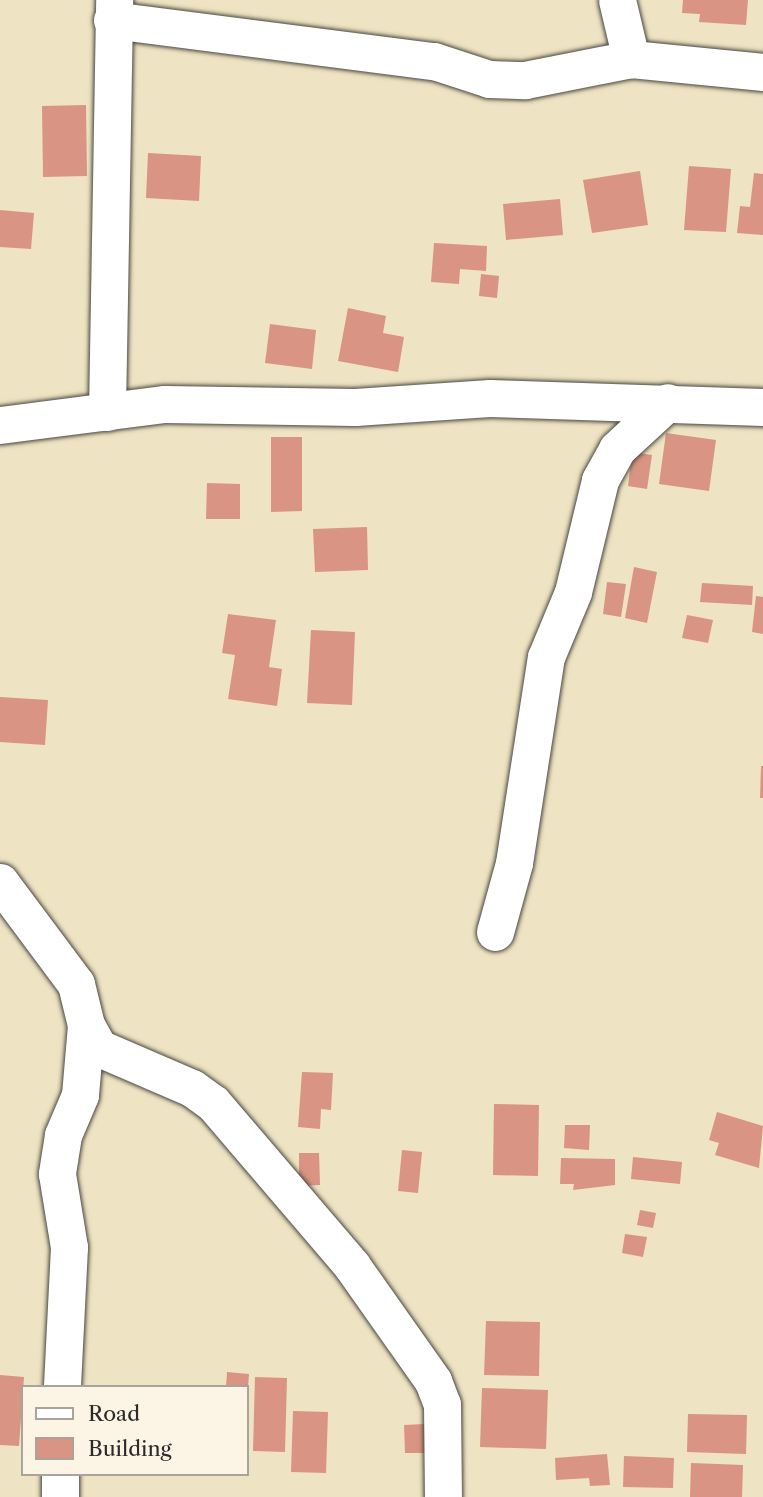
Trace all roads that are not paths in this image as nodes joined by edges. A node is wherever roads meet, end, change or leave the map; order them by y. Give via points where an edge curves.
1 (617, 0) edge
2 (113, 10) edge
3 (631, 59) junction
4 (763, 72) edge
5 (668, 402) junction
6 (763, 407) edge
7 (107, 412) junction
8 (0, 425) edge
9 (0, 882) edge
10 (495, 932) dead end
11 (86, 1025) junction
12 (62, 1385) edge
13 (60, 1476) edge
14 (60, 1497) edge
15 (443, 1497) edge

1 - 3 street
2 - 3 street via 434,61 489,79 525,80
2 - 7 street
3 - 4 street
5 - 6 street
5 - 7 street via 490,398 355,407 165,404
5 - 10 street via 617,449 600,480 573,592 546,657 514,863
7 - 8 street
9 - 11 street via 76,984
11 - 12 street via 80,1094 64,1135 57,1174 69,1247
11 - 15 street via 99,1048 192,1088 213,1103 352,1266 433,1381 442,1404
13 - 14 street

